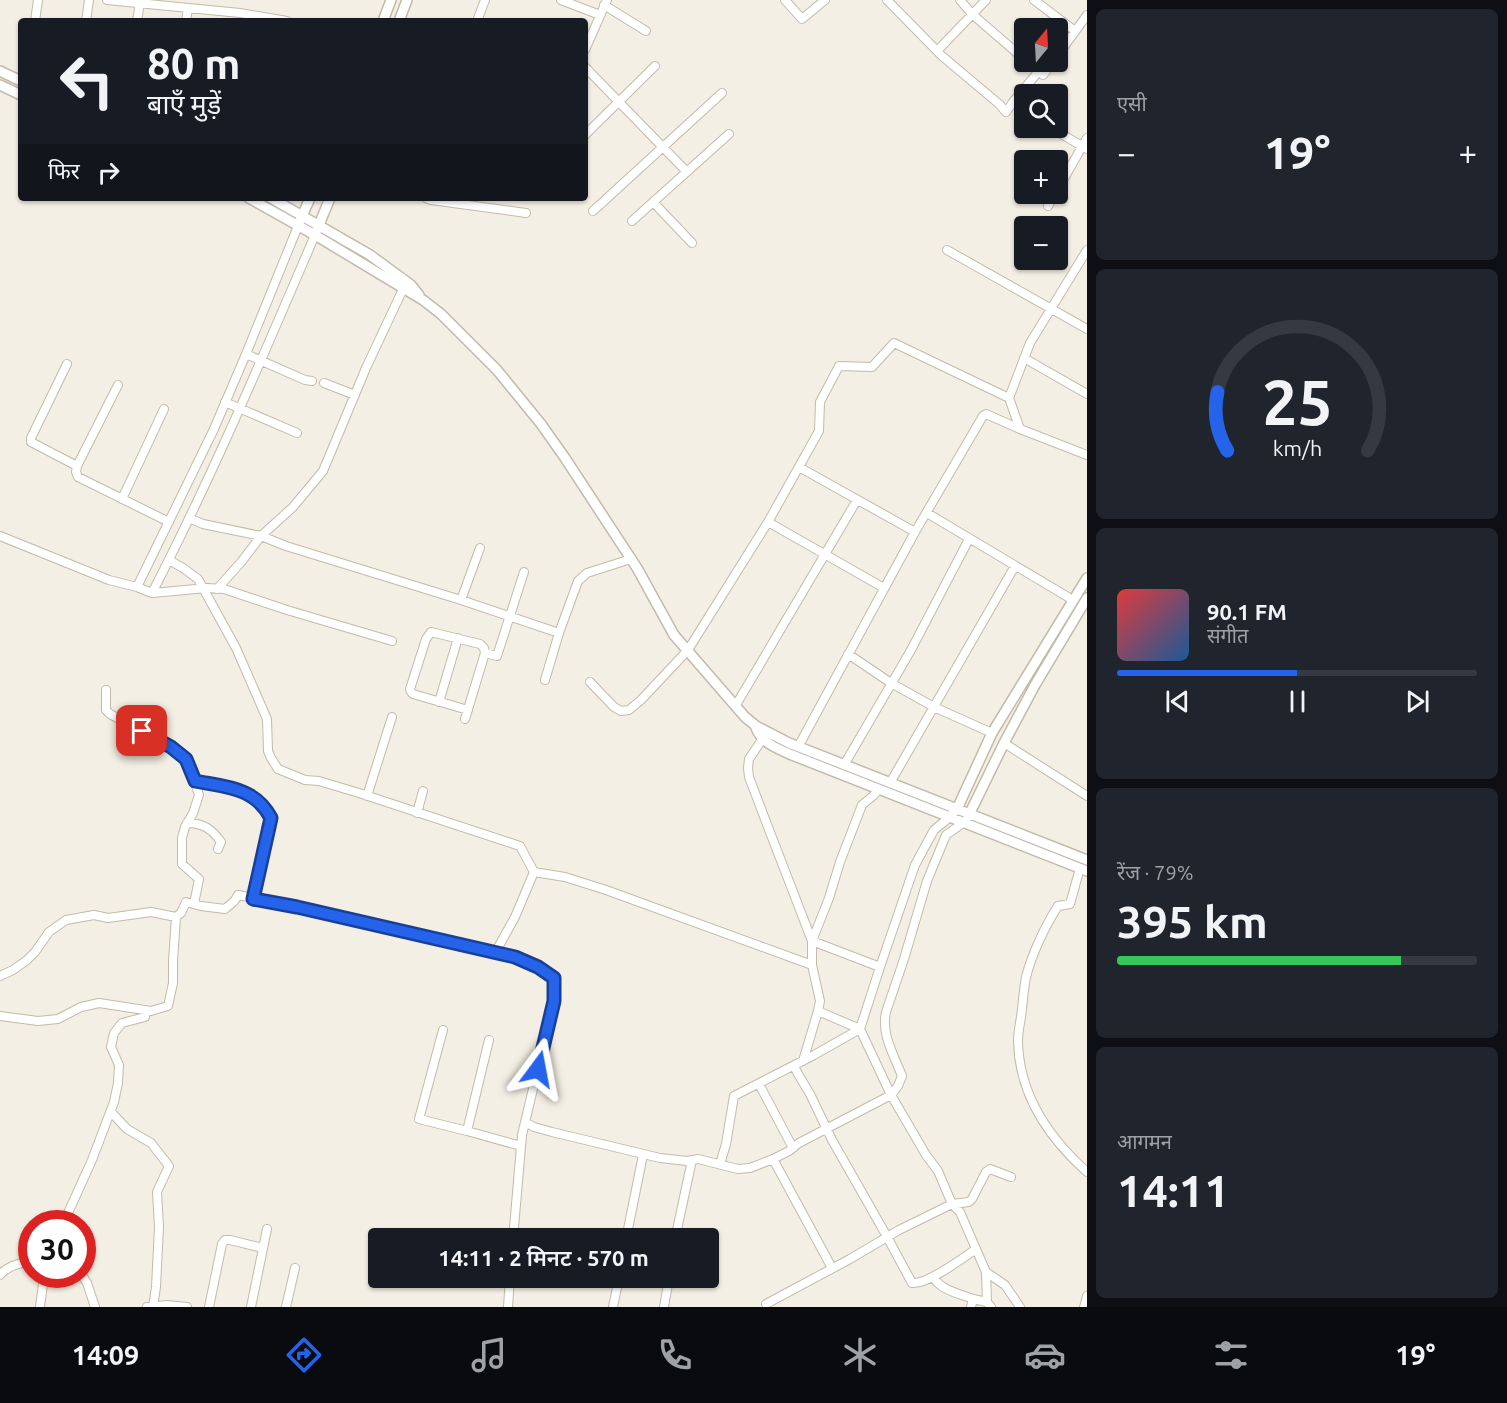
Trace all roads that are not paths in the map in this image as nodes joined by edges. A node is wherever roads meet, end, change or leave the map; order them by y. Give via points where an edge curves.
1 (38, 0) edge
2 (89, 0) edge
3 (106, 0) edge
4 (391, 0) edge
5 (406, 0) edge
6 (485, 0) edge
7 (561, 0) edge
8 (785, 0) edge
9 (825, 0) edge
10 (887, 0) edge
11 (960, 0) edge
12 (986, 0) edge
13 (1034, 0) edge
14 (140, 3) junction
15 (605, 3) edge
16 (188, 8) junction
17 (972, 14) junction
18 (600, 15) junction
19 (1087, 15) edge
20 (35, 18) edge
21 (86, 18) edge
22 (138, 18) edge
23 (186, 18) edge
24 (268, 18) edge
25 (384, 18) edge
26 (400, 18) edge
27 (478, 18) edge
28 (646, 31) dead end
29 (1075, 31) junction
30 (1068, 41) edge
31 (588, 43) edge
32 (1014, 50) edge
33 (938, 51) junction
34 (655, 66) dead end
35 (588, 70) edge
36 (0, 71) edge
37 (1038, 72) edge
38 (18, 80) edge
39 (0, 85) edge
40 (722, 93) dead end
41 (18, 94) edge
42 (1013, 102) joint
43 (618, 103) junction
44 (588, 132) edge
45 (729, 134) dead end
46 (1068, 138) edge
47 (1087, 138) edge
48 (1085, 147) edge
49 (663, 148) junction
50 (687, 172) junction
51 (1068, 173) edge
52 (254, 201) edge
53 (276, 201) edge
54 (309, 201) edge
55 (329, 201) edge
56 (458, 201) edge
57 (653, 202) junction
58 (593, 211) dead end
59 (526, 213) dead end
60 (303, 216) junction
61 (632, 221) dead end
62 (298, 226) junction
63 (320, 226) junction
64 (315, 235) junction
65 (692, 243) dead end
66 (947, 250) dead end
67 (1087, 250) edge
68 (406, 287) junction
69 (1051, 309) junction
70 (1087, 330) edge
71 (246, 354) junction
72 (1024, 358) junction
73 (261, 360) junction
74 (67, 364) dead end
75 (312, 381) dead end
76 (324, 383) dead end
77 (118, 385) dead end
78 (1087, 394) edge
79 (355, 395) junction
80 (1009, 398) junction
81 (225, 402) junction
82 (164, 409) dead end
83 (240, 409) junction
84 (1020, 429) junction
85 (297, 433) dead end
86 (1087, 455) edge
87 (77, 466) junction
88 (799, 467) junction
89 (122, 499) junction
90 (857, 500) junction
91 (927, 513) junction
92 (189, 518) junction
93 (169, 522) junction
94 (768, 522) junction
95 (915, 532) junction
96 (0, 536) edge
97 (261, 536) junction
98 (969, 539) junction
99 (480, 548) dead end
100 (824, 554) junction
101 (631, 559) junction
102 (169, 560) junction
103 (1015, 566) junction
104 (524, 572) dead end
105 (1087, 578) edge
106 (138, 587) junction
107 (884, 588) junction
108 (203, 589) junction
109 (217, 589) junction
110 (152, 593) junction
111 (461, 600) junction
112 (1073, 600) junction
113 (1085, 602) edge
114 (509, 616) junction
115 (559, 633) junction
116 (458, 638) junction
117 (392, 641) dead end
118 (688, 650) junction
119 (485, 653) junction
120 (848, 654) junction
121 (545, 680) dead end
122 (590, 682) dead end
123 (891, 683) junction
124 (106, 690) dead end
125 (439, 702) junction
126 (736, 705) junction
127 (934, 707) junction
128 (468, 710) junction
129 (392, 717) dead end
130 (465, 720) dead end
131 (992, 733) junction
132 (765, 735) junction
133 (1004, 743) junction
134 (798, 747) junction
135 (844, 765) junction
136 (195, 781) junction
137 (890, 783) junction
138 (878, 790) junction
139 (423, 791) dead end
140 (367, 796) junction
141 (1087, 796) edge
142 (957, 809) junction
143 (417, 813) junction
144 (970, 814) junction
145 (950, 817) junction
146 (187, 823) junction
147 (963, 823) junction
148 (218, 849) dead end
149 (1087, 860) edge
150 (1083, 870) edge
151 (534, 872) junction
152 (253, 899) junction
153 (194, 904) junction
154 (176, 916) junction
155 (812, 941) junction
156 (495, 953) junction
157 (812, 965) junction
158 (880, 967) junction
159 (0, 976) edge
160 (146, 1010) junction
161 (818, 1011) junction
162 (0, 1016) edge
163 (861, 1029) junction
164 (443, 1030) dead end
165 (489, 1040) dead end
166 (803, 1061) junction
167 (794, 1066) junction
168 (759, 1084) junction
169 (891, 1095) junction
170 (111, 1112) junction
171 (525, 1122) junction
172 (826, 1128) junction
173 (467, 1131) junction
174 (521, 1146) junction
175 (793, 1148) junction
176 (643, 1155) junction
177 (773, 1159) junction
178 (692, 1160) junction
179 (720, 1164) junction
180 (1087, 1172) edge
181 (1011, 1177) dead end
182 (952, 1204) junction
183 (69, 1210) edge
184 (514, 1228) edge
185 (628, 1228) edge
186 (677, 1228) edge
187 (267, 1229) dead end
188 (888, 1237) junction
189 (263, 1248) junction
190 (976, 1249) junction
191 (0, 1263) edge
192 (18, 1265) edge
193 (9, 1268) junction
194 (295, 1268) dead end
195 (832, 1268) junction
196 (986, 1272) junction
197 (0, 1275) edge
198 (933, 1277) junction
199 (42, 1288) edge
200 (88, 1288) edge
201 (509, 1288) edge
202 (617, 1288) edge
203 (667, 1288) edge
204 (1087, 1296) edge
205 (972, 1303) edge
206 (766, 1304) dead end
207 (989, 1304) edge
208 (40, 1307) edge
209 (94, 1307) edge
210 (151, 1307) edge
211 (187, 1307) edge
212 (209, 1307) edge
213 (251, 1307) edge
214 (286, 1307) edge
215 (508, 1307) edge
216 (613, 1307) edge
217 (664, 1307) edge
218 (1020, 1307) edge
219 (1084, 1307) edge

1 - 20 street
2 - 21 street
3 - 14 street
4 - 25 street
5 - 26 street
6 - 27 street
7 - 18 street
8 - 9 street via 802,19
10 - 33 street
11 - 17 street
12 - 17 street
13 - 29 street
14 - 16 street
14 - 22 street
15 - 18 street
15 - 28 street
16 - 23 street
16 - 24 street
17 - 32 street
17 - 33 street
18 - 31 street
19 - 29 street
29 - 30 street
33 - 42 street via 1006,112
34 - 43 street
35 - 43 street
36 - 38 street
37 - 42 street
39 - 41 street
40 - 49 street
43 - 44 street
43 - 49 street
45 - 50 street
46 - 48 street
47 - 48 street
48 - 51 street
49 - 50 street
49 - 58 street
50 - 57 street
52 - 62 street
53 - 60 street
54 - 60 street
55 - 63 street
56 - 59 street
57 - 61 street
57 - 65 street
60 - 62 street
60 - 63 street
62 - 64 street
62 - 71 street
63 - 64 street
63 - 68 street via 370,255
64 - 68 street
64 - 73 street
66 - 69 street
67 - 69 street
68 - 79 street
68 - 101 street via 441,314 519,396
69 - 70 street
69 - 72 street
71 - 73 street
71 - 81 street
72 - 78 street
72 - 80 street
73 - 75 street
73 - 83 street
74 - 87 street via 31,442
76 - 79 street
77 - 87 street
79 - 97 street via 323,471 293,507
80 - 84 street
80 - 88 street via 894,343 872,367 839,366 820,402 819,431
81 - 83 street
81 - 93 street
82 - 89 street
83 - 85 street
83 - 92 street
84 - 86 street
84 - 91 street via 983,416
87 - 89 street via 78,477
88 - 90 street
88 - 94 street
89 - 93 street
90 - 95 street
90 - 100 street
91 - 95 street
91 - 98 street
92 - 97 street
92 - 102 street
93 - 106 street
94 - 100 street
94 - 118 street
95 - 107 street
96 - 106 street via 109,580
97 - 109 street
97 - 111 street
98 - 103 street
98 - 123 street
99 - 111 street
100 - 107 street
100 - 126 street
101 - 115 street via 586,573 578,581
101 - 118 street via 674,635
102 - 108 street via 198,579
102 - 110 street
103 - 112 street
103 - 127 street
104 - 114 street
105 - 112 street
106 - 110 street
107 - 120 street
108 - 109 street
108 - 110 street
108 - 140 street via 236,648 267,719 268,751 278,769
109 - 117 street
111 - 114 street
112 - 113 street
112 - 131 street
113 - 133 street
114 - 115 street
114 - 119 street via 497,656
115 - 121 street
116 - 119 street via 483,646
116 - 125 street
116 - 125 street via 435,632 427,636 410,689 413,694
118 - 122 street via 629,710 614,707
118 - 126 street
119 - 128 street
120 - 123 street
120 - 134 street
123 - 127 street
123 - 135 street
124 - 136 street via 106,710 171,747 186,759
125 - 128 street
126 - 132 street via 756,726 758,734
127 - 131 street
127 - 137 street
128 - 130 street
129 - 140 street
131 - 142 street
132 - 134 street
132 - 138 street via 771,746
132 - 155 street via 749,759 749,777
133 - 141 street
133 - 144 street
134 - 135 street
135 - 137 street
136 - 146 street via 199,795
136 - 152 street via 247,793 271,818
137 - 142 street
138 - 145 street
138 - 155 street via 862,805
139 - 143 street
140 - 143 street
142 - 144 street
142 - 145 street
143 - 151 street via 519,846
144 - 147 street
144 - 149 street
145 - 147 street
145 - 158 street via 934,830 915,865
146 - 148 street via 206,825 221,842
146 - 153 street via 182,838 182,864 199,879
147 - 150 street
147 - 169 street via 946,835 927,881 886,1012 887,1040 902,1076
150 - 180 street via 1070,904 1058,906 1048,921 1027,975 1018,1041 1025,1082 1036,1112 1070,1157
151 - 156 street
151 - 157 street via 606,890
152 - 153 street via 238,895 225,909
152 - 156 street
153 - 154 street via 186,902
154 - 159 street via 151,912 66,920 49,932 27,960
154 - 160 street via 168,1006
155 - 157 street
155 - 158 street
156 - 171 street via 515,957 554,978 554,1001
157 - 161 street via 820,1001
158 - 163 street
160 - 162 street via 99,1003 58,1019 38,1021
160 - 170 street via 145,1017 122,1023 114,1033 111,1047 119,1075
161 - 163 street
161 - 166 street
163 - 166 street
163 - 169 street
164 - 173 street via 418,1119
165 - 173 street
166 - 167 street
167 - 168 street
167 - 172 street
168 - 175 street
168 - 179 street via 734,1096
169 - 172 street
169 - 182 street via 938,1171
170 - 183 street
170 - 210 street via 127,1129 151,1143 169,1166 157,1192 156,1287
171 - 174 street
171 - 176 street
172 - 175 street
172 - 188 street
173 - 174 street
174 - 184 street
175 - 177 street
176 - 178 street
176 - 185 street
177 - 179 street via 750,1168
177 - 195 street
178 - 179 street
178 - 186 street
181 - 182 street via 990,1169 971,1201
182 - 188 street
182 - 190 street via 960,1212
187 - 189 street
188 - 195 street
188 - 198 street via 912,1283
189 - 212 street via 225,1240
189 - 213 street
190 - 196 street
190 - 198 street
191 - 193 street
192 - 193 street
193 - 197 street
194 - 214 street
195 - 206 street
196 - 207 street
196 - 218 street via 1005,1285
198 - 205 street
199 - 208 street
200 - 209 street
201 - 215 street
202 - 216 street
203 - 217 street
204 - 219 street
205 - 207 street
210 - 211 street

